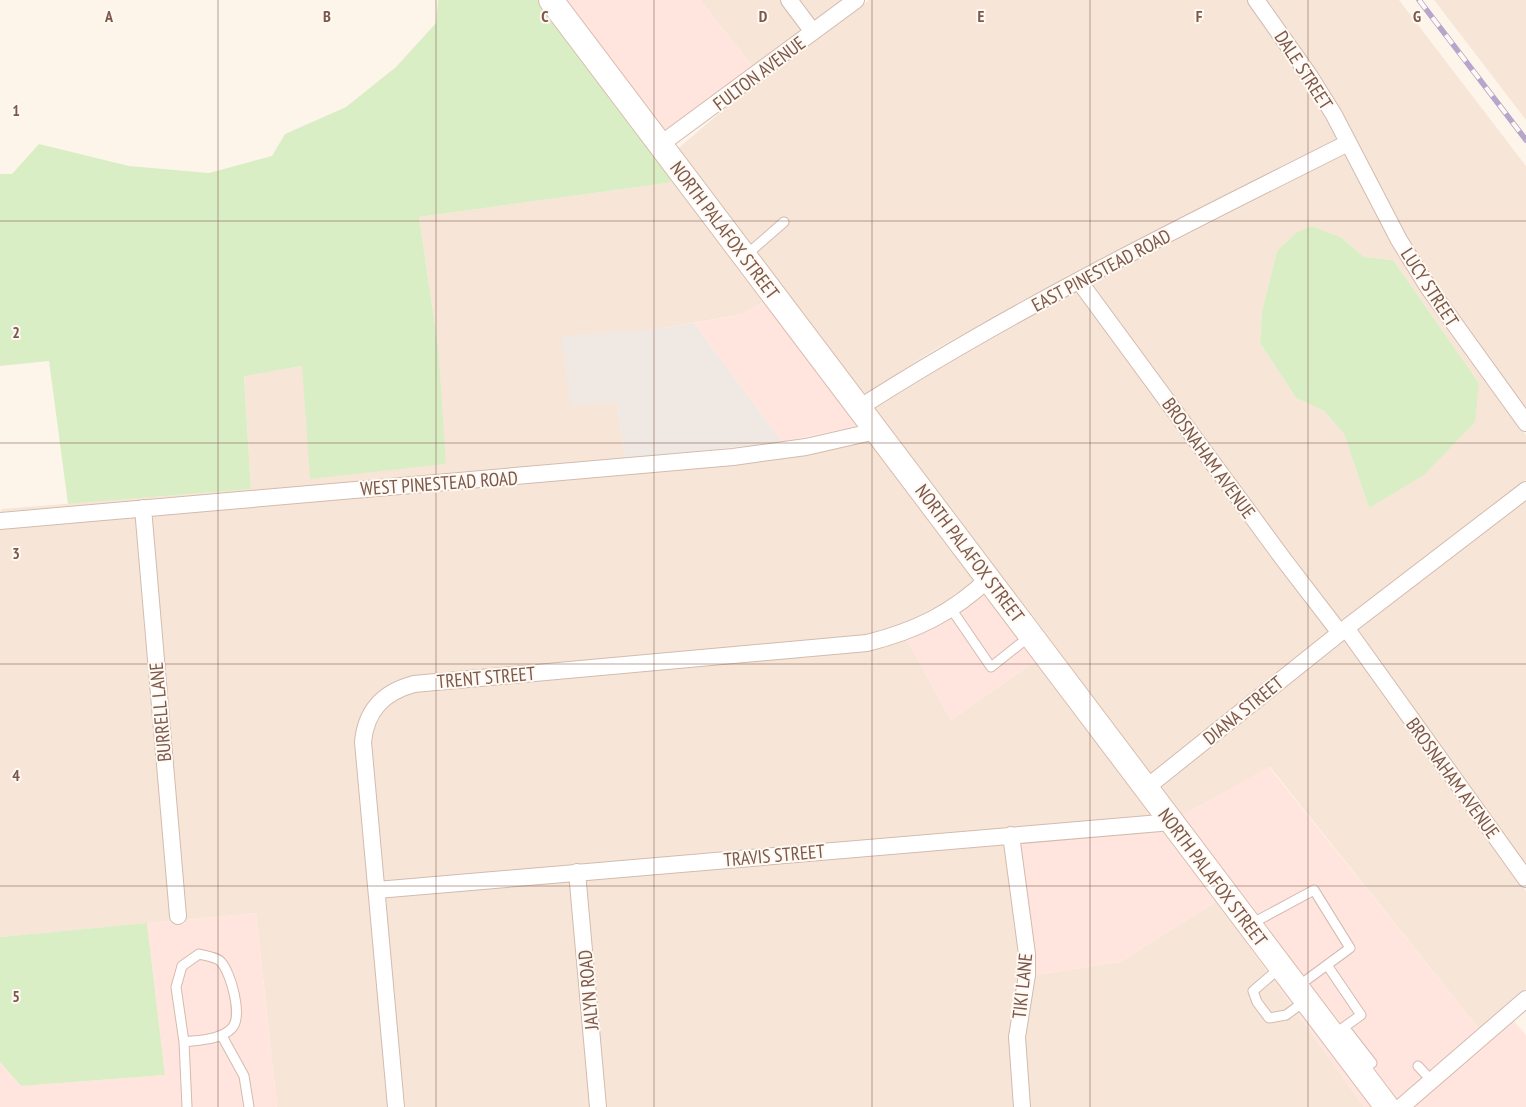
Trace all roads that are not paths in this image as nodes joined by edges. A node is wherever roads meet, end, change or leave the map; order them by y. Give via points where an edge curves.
1 (551, 0) edge
2 (789, 0) edge
3 (856, 0) edge
4 (1256, 0) edge
5 (813, 32) junction
6 (1348, 143) junction
7 (661, 144) junction
8 (784, 222) dead end
9 (745, 256) junction
10 (1079, 281) junction
11 (859, 408) junction
12 (1526, 423) edge
13 (876, 431) junction
14 (1526, 490) edge
15 (142, 508) junction
16 (0, 520) edge
17 (989, 578) junction
18 (952, 610) junction
19 (1343, 631) junction
20 (1032, 635) junction
21 (1146, 788) junction
22 (1172, 822) junction
23 (1010, 835) junction
24 (576, 872) junction
25 (1526, 879) edge
26 (377, 890) junction
27 (178, 916) dead end
28 (1250, 925) junction
29 (1327, 965) junction
30 (1281, 967) junction
31 (1302, 994) junction
32 (1526, 999) edge
33 (1339, 1031) junction
34 (222, 1036) junction
35 (184, 1042) junction
36 (1418, 1066) dead end
37 (1431, 1080) junction
38 (187, 1107) edge
39 (249, 1107) edge
40 (396, 1107) edge
41 (598, 1107) edge
42 (1022, 1107) edge
43 (1387, 1107) edge
44 (1401, 1107) edge

1 - 7 main road, NORTH PALAFOX STREET
2 - 5 street
3 - 5 street, FULTON AVENUE
4 - 6 street, DALE STREET via 1309,75
5 - 7 street, FULTON AVENUE
6 - 10 street, EAST PINESTEAD ROAD
6 - 12 street, LUCY STREET via 1399,240 1428,287
7 - 9 main road, NORTH PALAFOX STREET
8 - 9 lane
9 - 11 main road, NORTH PALAFOX STREET
10 - 11 street, EAST PINESTEAD ROAD via 937,357
10 - 19 street, BROSNAHAM AVENUE via 1284,560
11 - 13 main road, NORTH PALAFOX STREET
13 - 15 street, WEST PINESTEAD ROAD via 806,447 733,457
13 - 17 main road, NORTH PALAFOX STREET
14 - 19 street, DIANA STREET
15 - 16 street, WEST PINESTEAD ROAD
15 - 27 street, BURRELL LANE
17 - 18 street, TRENT STREET
17 - 20 main road, NORTH PALAFOX STREET
18 - 20 lane via 991,667
18 - 26 street, TRENT STREET via 912,630 867,643 414,684 399,688 385,696 373,710 362,742
19 - 21 street, DIANA STREET
19 - 25 street, BROSNAHAM AVENUE
20 - 21 main road, NORTH PALAFOX STREET
21 - 22 main road, NORTH PALAFOX STREET
22 - 23 street, TRAVIS STREET
22 - 28 main road, NORTH PALAFOX STREET
23 - 24 street, TRAVIS STREET
23 - 42 street, TIKI LANE via 1028,954 1017,1036
24 - 26 street, TRAVIS STREET
24 - 41 street, JALYN ROAD
26 - 40 street, TRENT STREET
28 - 29 lane via 1314,890 1350,948
28 - 30 main road, NORTH PALAFOX STREET
29 - 31 lane
29 - 33 lane via 1361,1015
30 - 31 main road, NORTH PALAFOX STREET
30 - 31 lane via 1253,991 1269,1018 1286,1015
31 - 33 main road, NORTH PALAFOX STREET
32 - 37 street
33 - 43 main road, NORTH PALAFOX STREET via 1360,1071
34 - 35 lane
34 - 35 lane via 233,1027 237,1013 229,973 220,960 199,954 182,966 176,987
34 - 39 lane via 244,1076
35 - 38 lane
36 - 37 lane
37 - 44 street

